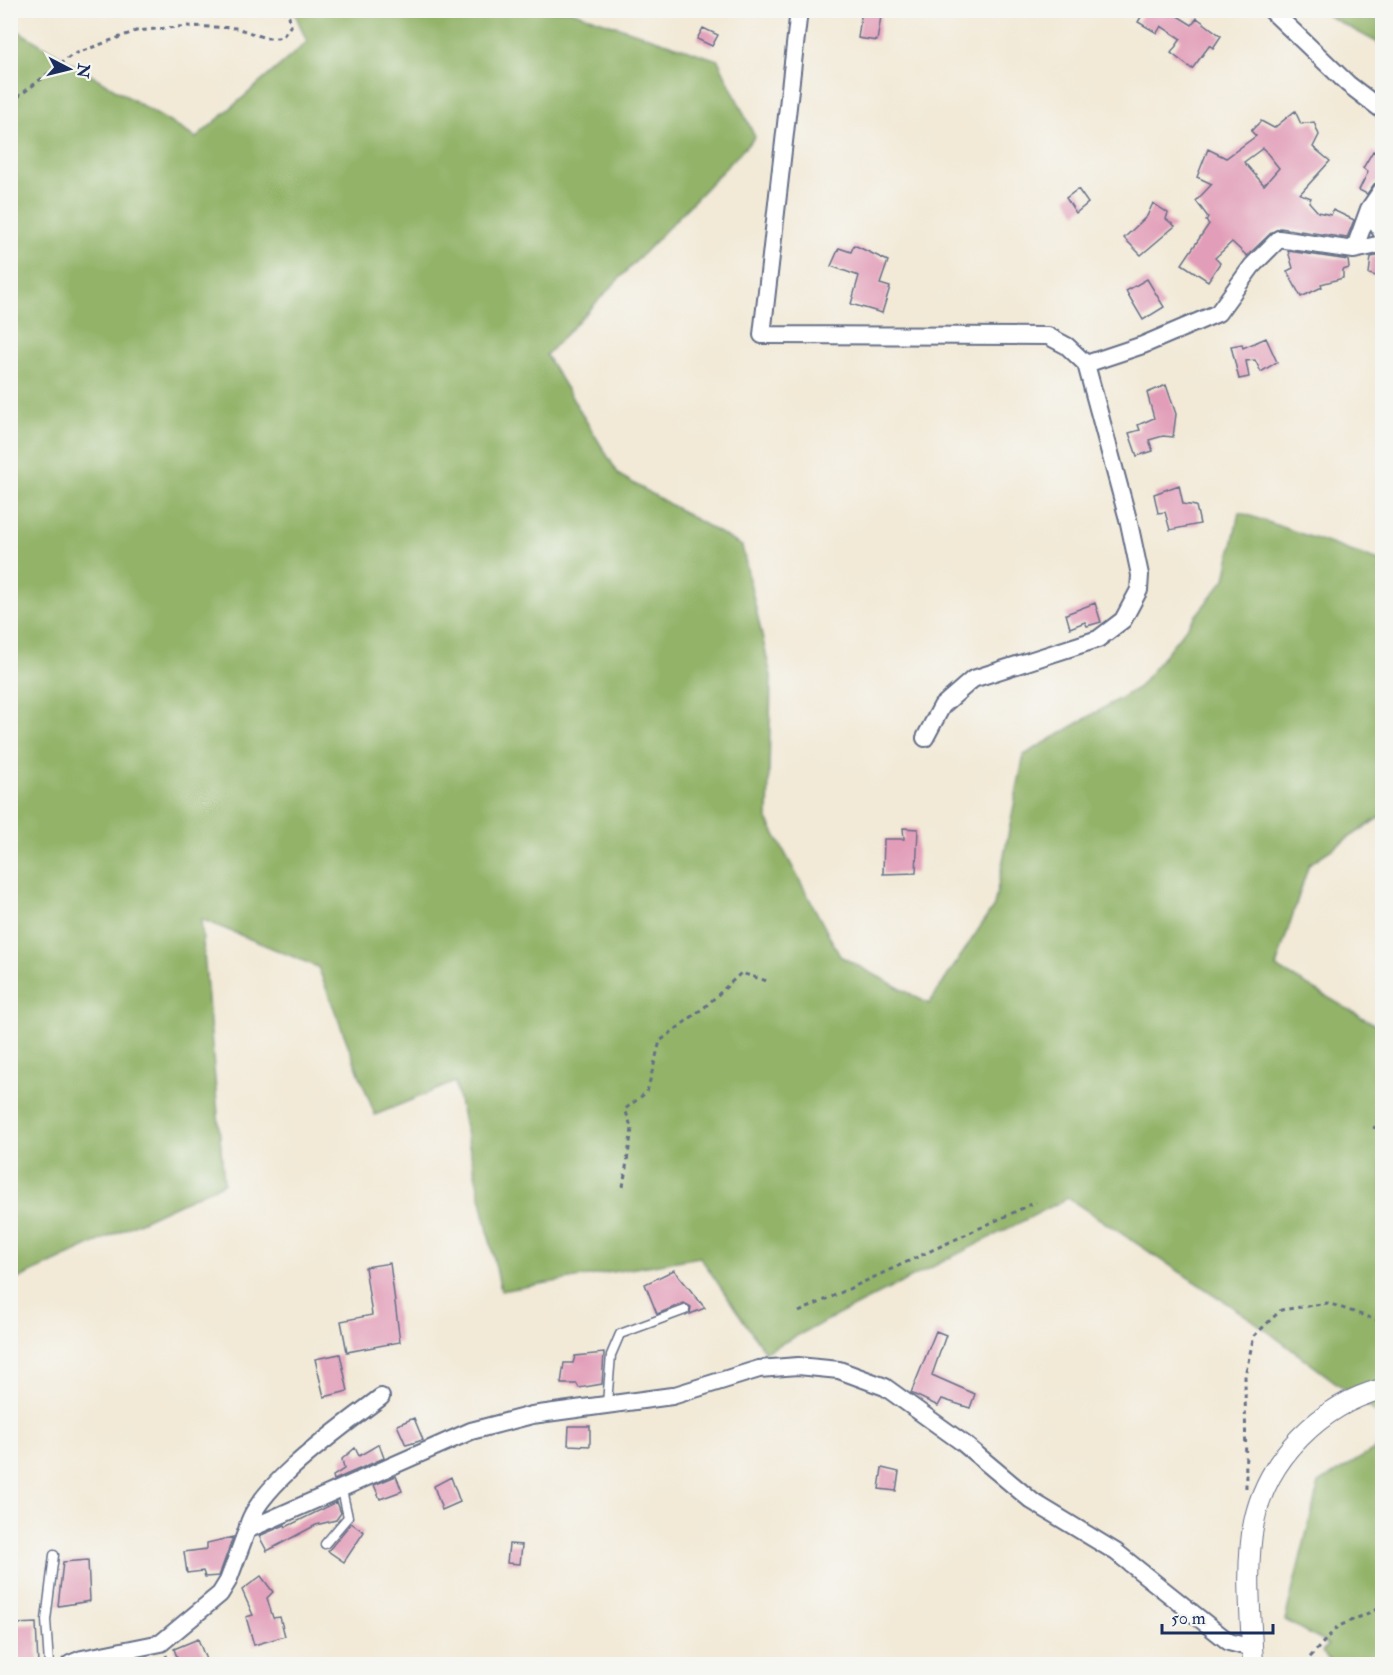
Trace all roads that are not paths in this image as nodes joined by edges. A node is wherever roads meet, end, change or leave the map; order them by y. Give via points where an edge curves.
1 (799, 10) edge
2 (1271, 10) edge
3 (1383, 110) edge
4 (1383, 190) edge
5 (1369, 209) junction
6 (1383, 233) edge
7 (1383, 244) edge
8 (1354, 250) junction
9 (1086, 364) junction
10 (926, 738) dead end
11 (686, 1310) dead end
12 (1383, 1389) edge
13 (381, 1397) dead end
14 (607, 1403) junction
15 (342, 1490) junction
16 (247, 1530) junction
17 (325, 1544) dead end
18 (54, 1555) dead end
19 (1253, 1657) edge
20 (49, 1665) edge
21 (70, 1665) edge

1 - 9 street via 762,335 1048,336 1067,346
2 - 3 street via 1348,84
4 - 5 street
5 - 6 street
5 - 8 street
7 - 8 street
8 - 9 street via 1279,239 1252,266 1218,313 1154,341
9 - 10 street via 1129,523 1140,575 1139,591 1123,620 1098,639 973,679 942,706
11 - 14 lane via 620,1334 610,1355
12 - 19 street via 1324,1416 1290,1448 1262,1498 1251,1551
13 - 16 street via 280,1480 257,1506
14 - 15 street via 532,1415 471,1431
14 - 19 street via 672,1396 759,1369 798,1366 862,1376 923,1414 1032,1501 1116,1552
15 - 16 street
15 - 17 lane via 348,1517
16 - 21 street via 220,1594 161,1643 82,1659
18 - 20 lane via 46,1620

